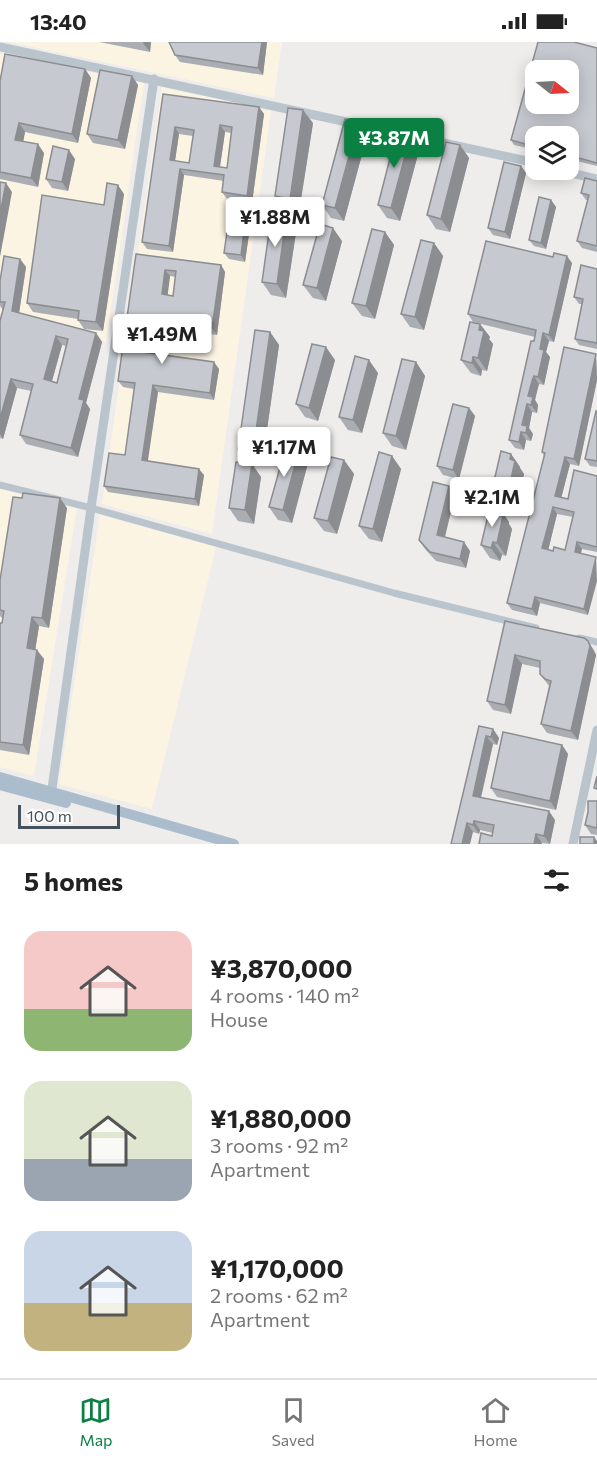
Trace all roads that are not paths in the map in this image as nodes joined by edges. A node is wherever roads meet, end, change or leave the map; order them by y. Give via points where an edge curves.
1 (0, 47) edge
2 (154, 80) junction
3 (525, 162) edge
4 (579, 175) edge
5 (597, 179) edge
6 (0, 485) edge
7 (91, 508) junction
8 (541, 629) edge
9 (574, 637) edge
10 (597, 642) edge
11 (597, 730) edge
12 (0, 777) edge
13 (0, 785) edge
14 (51, 795) junction
15 (209, 844) edge
16 (234, 844) edge
17 (573, 844) edge

1 - 2 street
2 - 3 street
2 - 7 street
4 - 5 street
6 - 7 street
7 - 8 street via 394,593
7 - 14 street
9 - 10 street
11 - 17 street
12 - 14 main road
13 - 14 main road
14 - 15 main road
14 - 16 main road

